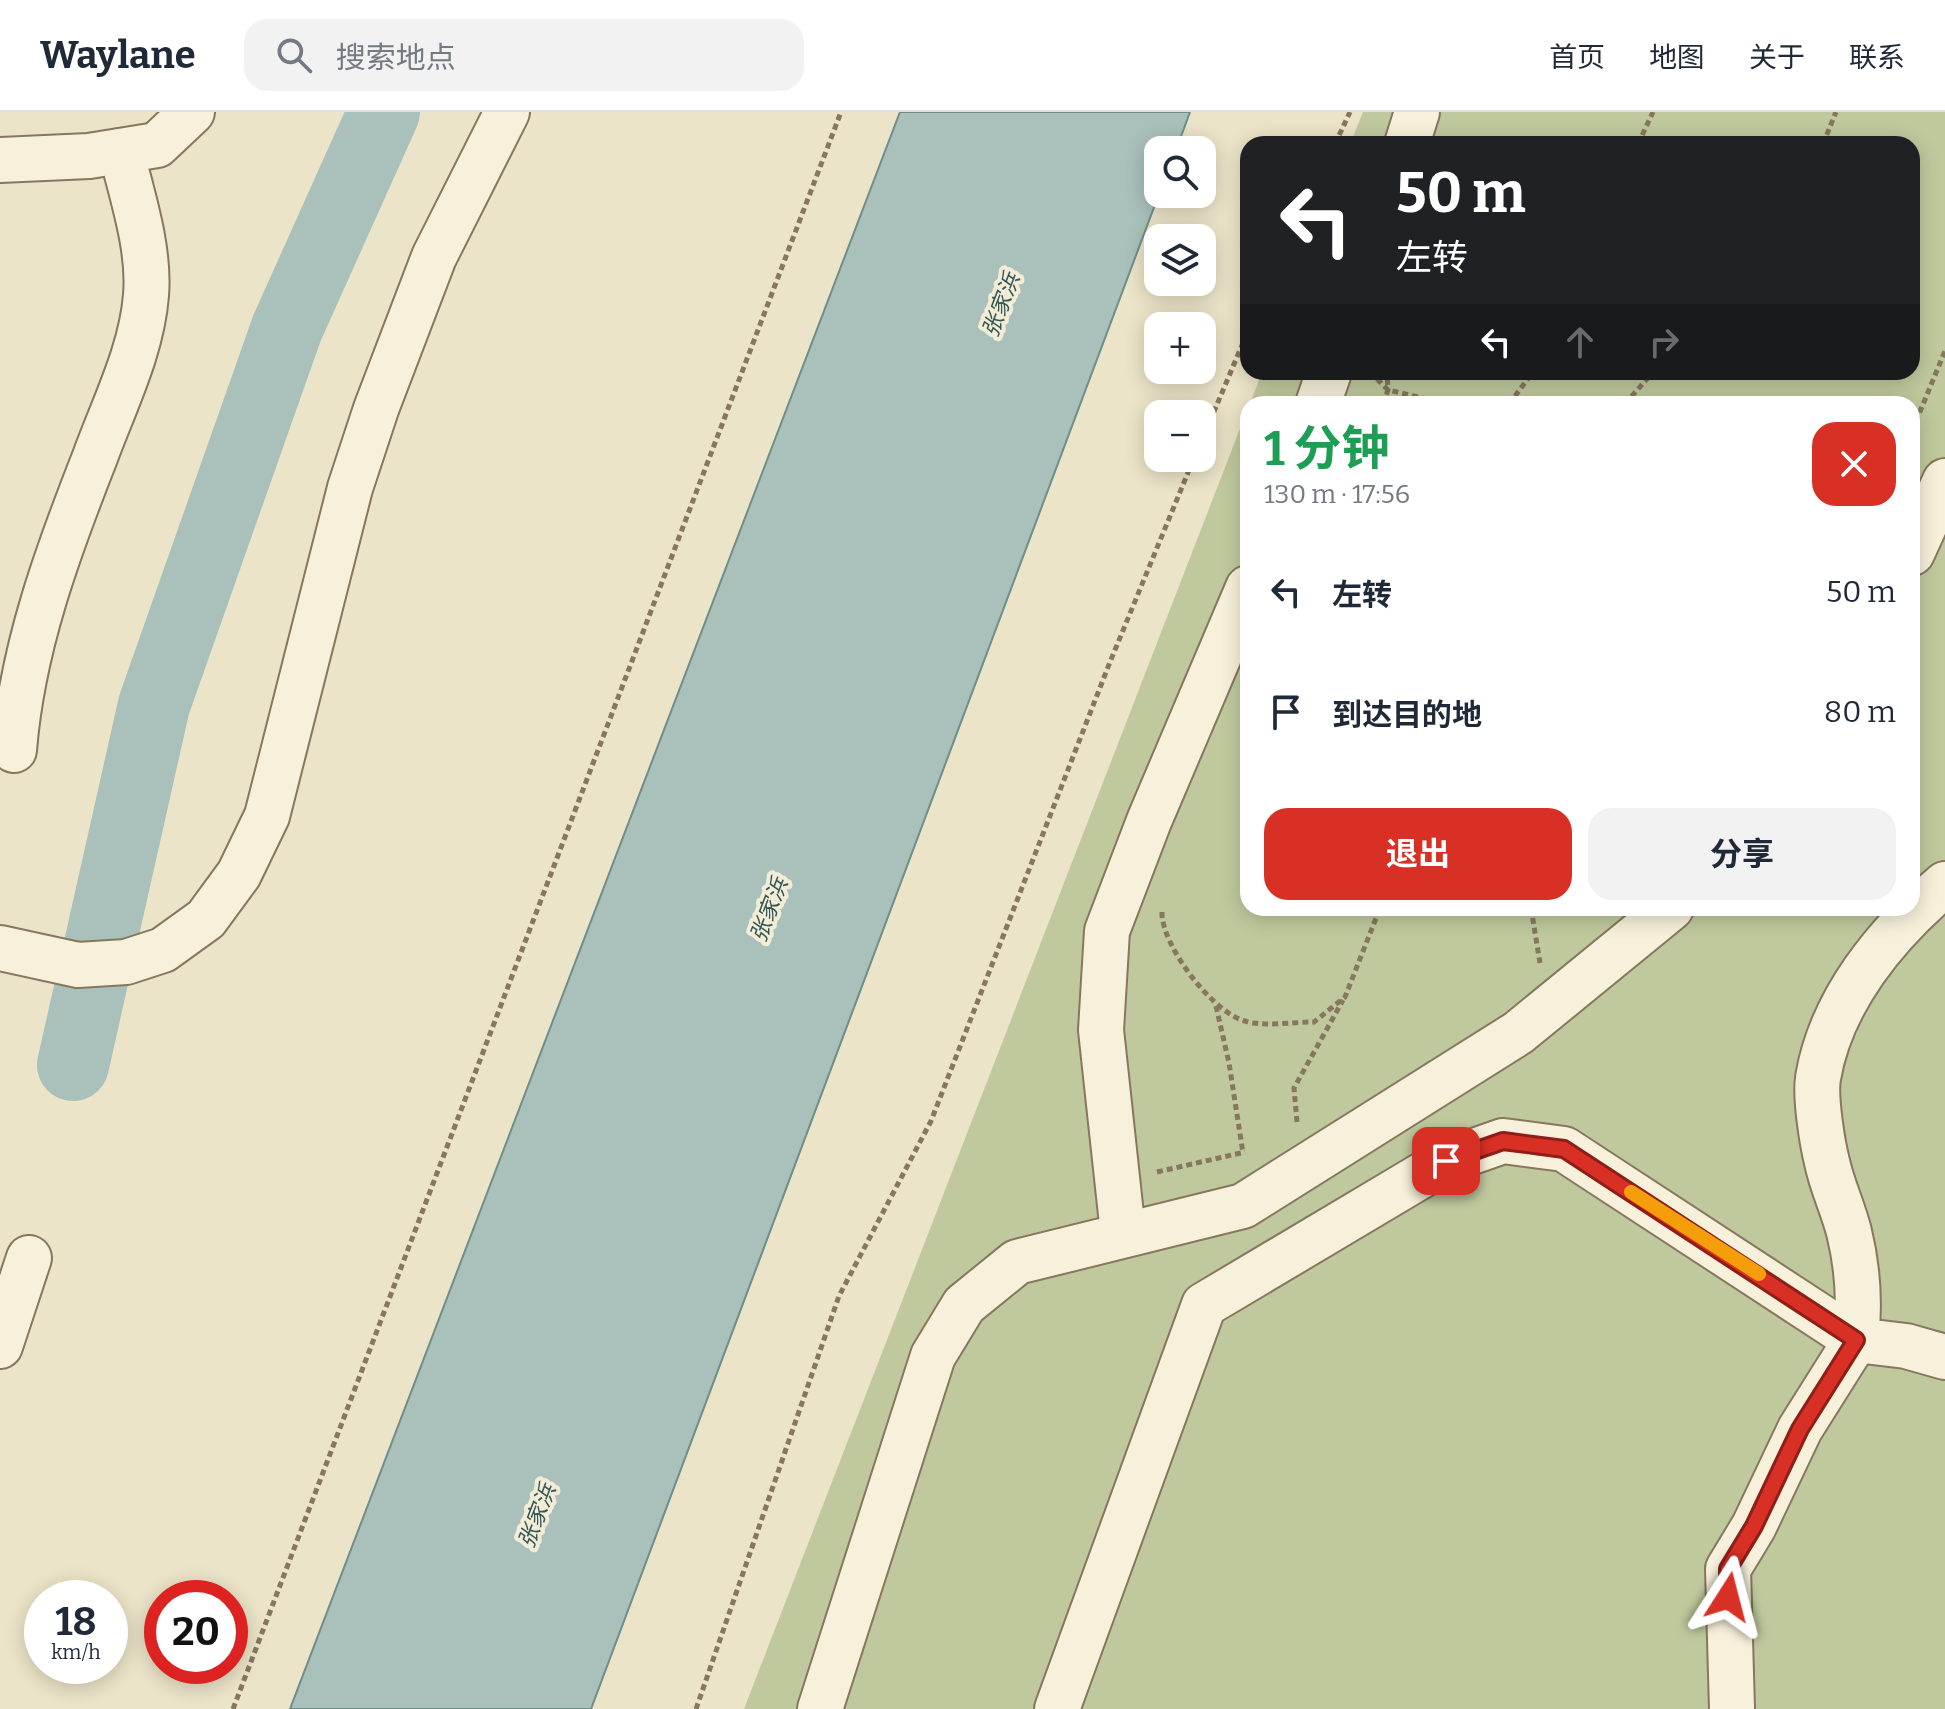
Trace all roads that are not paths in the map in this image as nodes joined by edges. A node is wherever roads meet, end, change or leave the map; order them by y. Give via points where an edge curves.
1 (192, 112) edge
2 (507, 112) edge
3 (1417, 112) edge
4 (1410, 136) edge
5 (121, 151) junction
6 (0, 160) edge
7 (1945, 481) edge
8 (1920, 536) edge
9 (1240, 607) edge
10 (14, 750) dead end
11 (1945, 884) edge
12 (1920, 905) edge
13 (1661, 916) edge
14 (1908, 916) edge
15 (0, 948) edge
16 (1123, 1233) junction
17 (29, 1258) dead end
18 (1856, 1340) junction
19 (0, 1346) edge
20 (1945, 1357) edge
21 (820, 1709) edge
22 (1057, 1709) edge
23 (1732, 1709) edge

1 - 5 lane via 157,145
2 - 15 lane via 434,257 376,409 346,503 267,816 239,874 206,919 163,950 126,962 78,965
3 - 4 lane
5 - 6 lane
5 - 10 lane via 140,228 147,294 133,358 55,560 17,714
7 - 8 lane
9 - 16 lane via 1107,931 1101,1030
11 - 12 lane
13 - 16 lane via 1518,1033 1243,1206
14 - 18 lane via 1864,969 1827,1041 1817,1081 1827,1162 1849,1232 1860,1299
16 - 21 lane via 1017,1262 964,1305 933,1356
17 - 19 lane
18 - 20 lane
18 - 22 lane via 1564,1149 1503,1141 1446,1161 1204,1305
18 - 23 lane via 1800,1429 1728,1569

